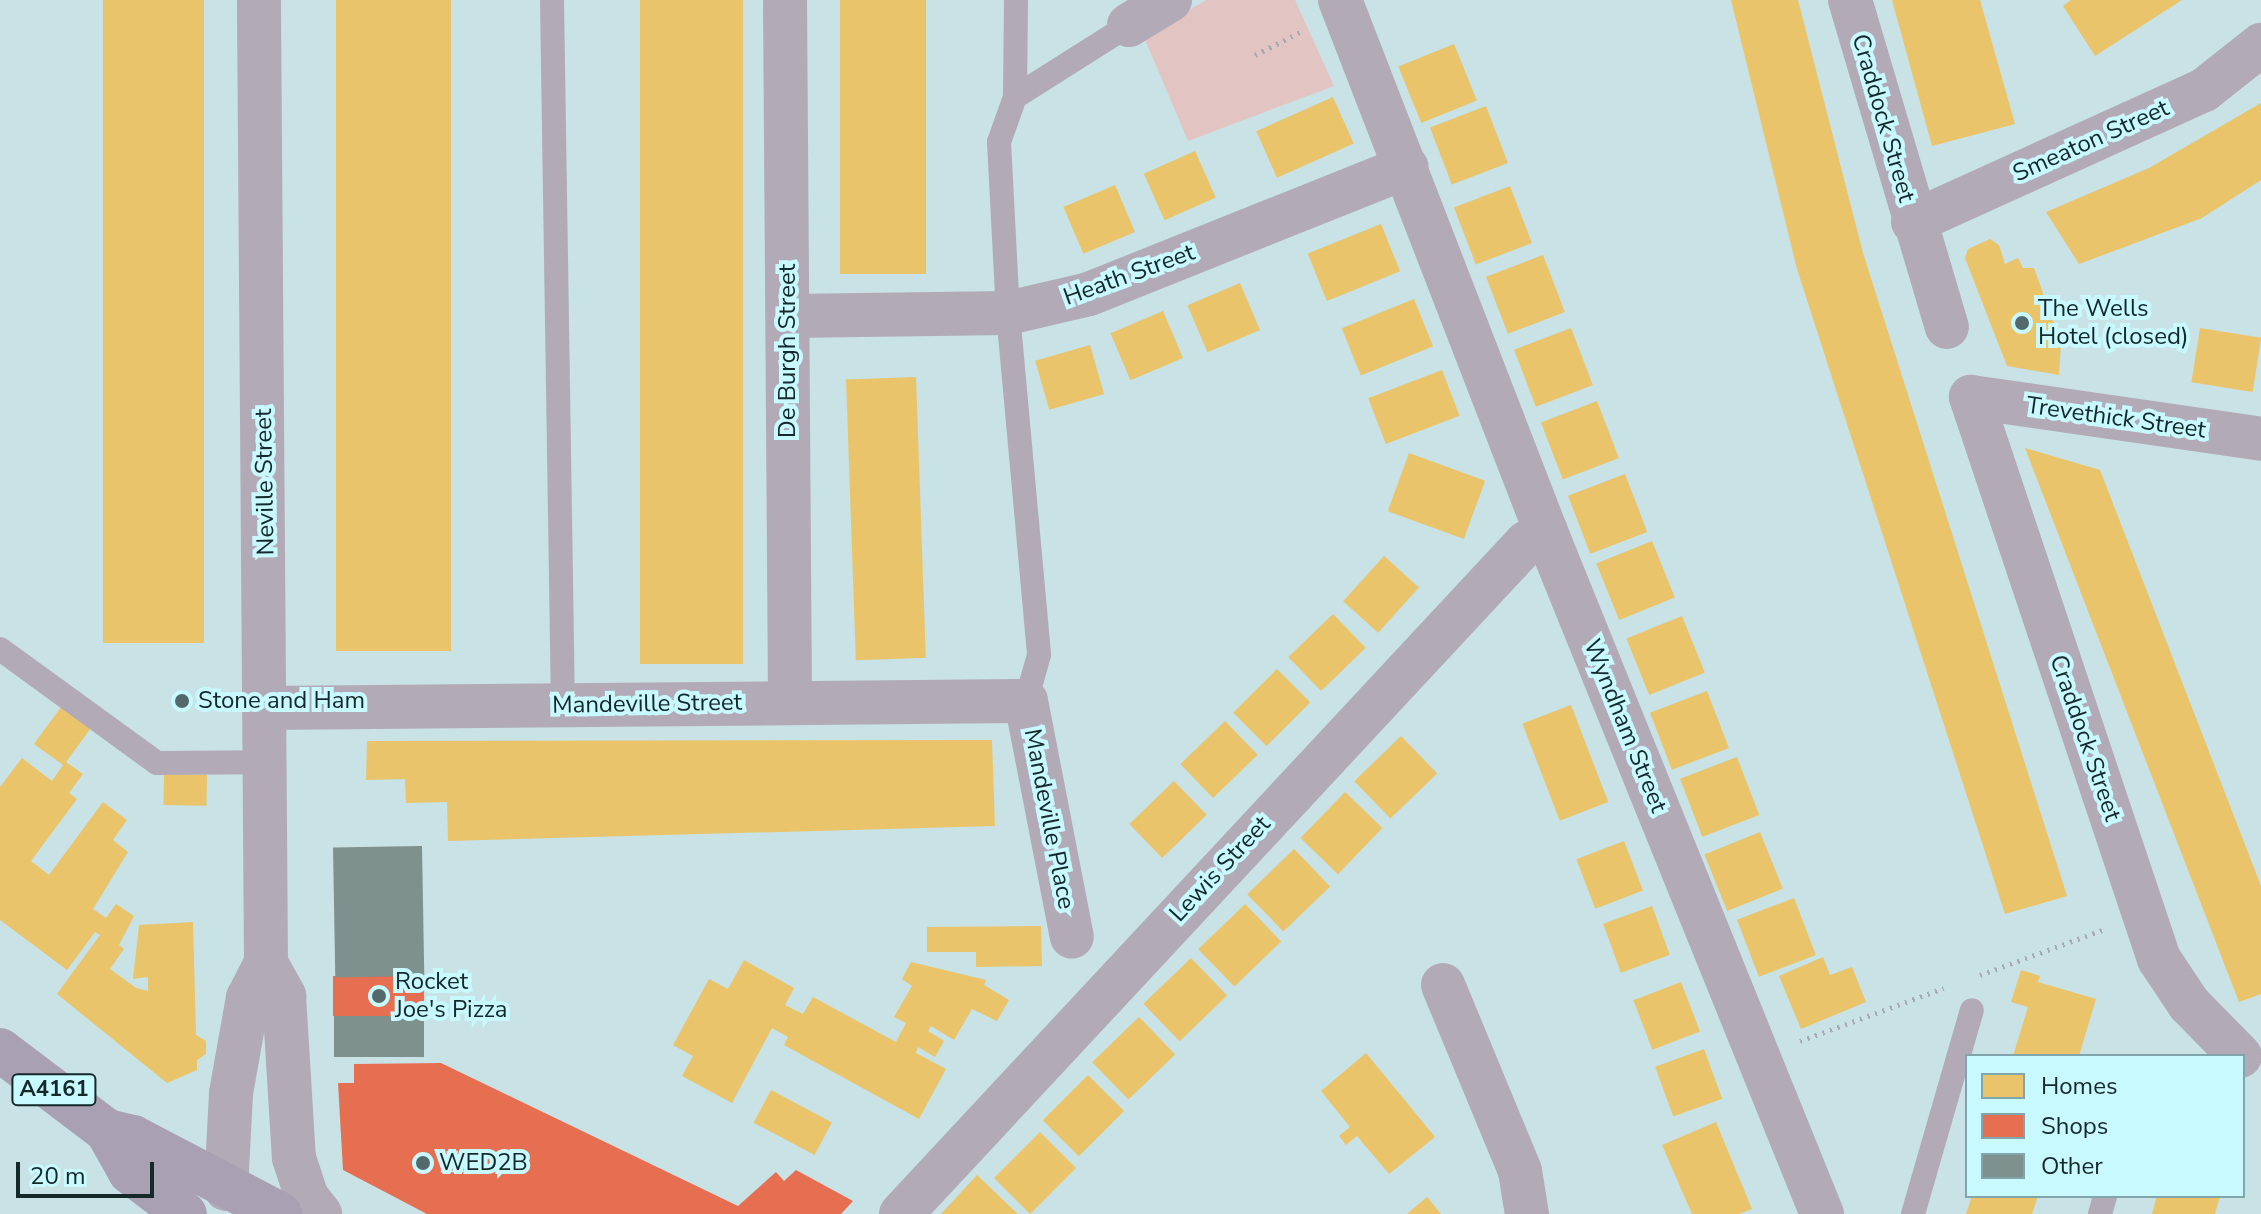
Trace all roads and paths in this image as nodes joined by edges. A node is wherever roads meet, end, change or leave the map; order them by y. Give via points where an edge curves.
1 (259, 0) edge
2 (552, 0) edge
3 (785, 0) edge
4 (1016, 0) edge
5 (1170, 0) edge
6 (1850, 0) edge
7 (1341, 5) edge
8 (1129, 25) joint
9 (2261, 45) edge
10 (1255, 55) dead end
11 (1015, 97) junction
12 (1407, 167) junction
13 (1913, 222) junction
14 (1008, 313) junction
15 (789, 316) junction
16 (1947, 327) dead end
17 (1971, 397) joint
18 (2261, 439) edge
19 (1546, 532) junction
20 (0, 649) edge
21 (1026, 701) junction
22 (790, 702) junction
23 (563, 705) junction
24 (267, 708) junction
25 (268, 762) junction
26 (1072, 937) dead end
27 (266, 963) junction
28 (1443, 985) dead end
29 (1972, 1010) dead end
30 (0, 1050) edge
31 (2239, 1054) edge
32 (2245, 1059) edge
33 (2261, 1072) edge
34 (107, 1131) junction
35 (226, 1189) junction
36 (185, 1214) edge
37 (280, 1214) edge
38 (320, 1214) edge
39 (901, 1214) edge
40 (1527, 1214) edge
41 (1822, 1214) edge
42 (1913, 1214) edge

1 - 24 street, Neville Street
2 - 23 lane
3 - 15 street, De Burgh Street
4 - 11 lane
5 - 8 street
6 - 13 street, Craddock Street
7 - 10 path
7 - 12 street, Wyndham Street
8 - 11 lane
9 - 13 street, Smeaton Street via 2204,90
11 - 14 lane via 999,142
12 - 14 street, Heath Street via 1089,294
12 - 19 street, Wyndham Street
13 - 16 street, Craddock Street
14 - 15 street, Heath Street
14 - 21 lane via 1039,655
15 - 22 street, De Burgh Street
17 - 18 street, Trevethick Street
17 - 31 street, Craddock Street via 2159,959 2189,1004
19 - 39 street, Lewis Street via 1515,555
19 - 41 street, Wyndham Street
20 - 25 lane via 157,763
21 - 22 street, Mandeville Street
21 - 26 street, Mandeville Place
22 - 23 street, Mandeville Street
23 - 24 street, Mandeville Street
24 - 25 street, Neville Street
25 - 27 street, Neville Street
27 - 35 street, Neville Street via 248,998 235,1066
27 - 38 street, Neville Street via 284,996 294,1158 306,1196
28 - 40 street via 1520,1171
29 - 42 lane
30 - 34 main road, A4161
32 - 33 street, Craddock Street
34 - 35 main road, A4161 via 133,1137
34 - 36 main road, A4161 via 130,1172
35 - 37 main road, A4161

